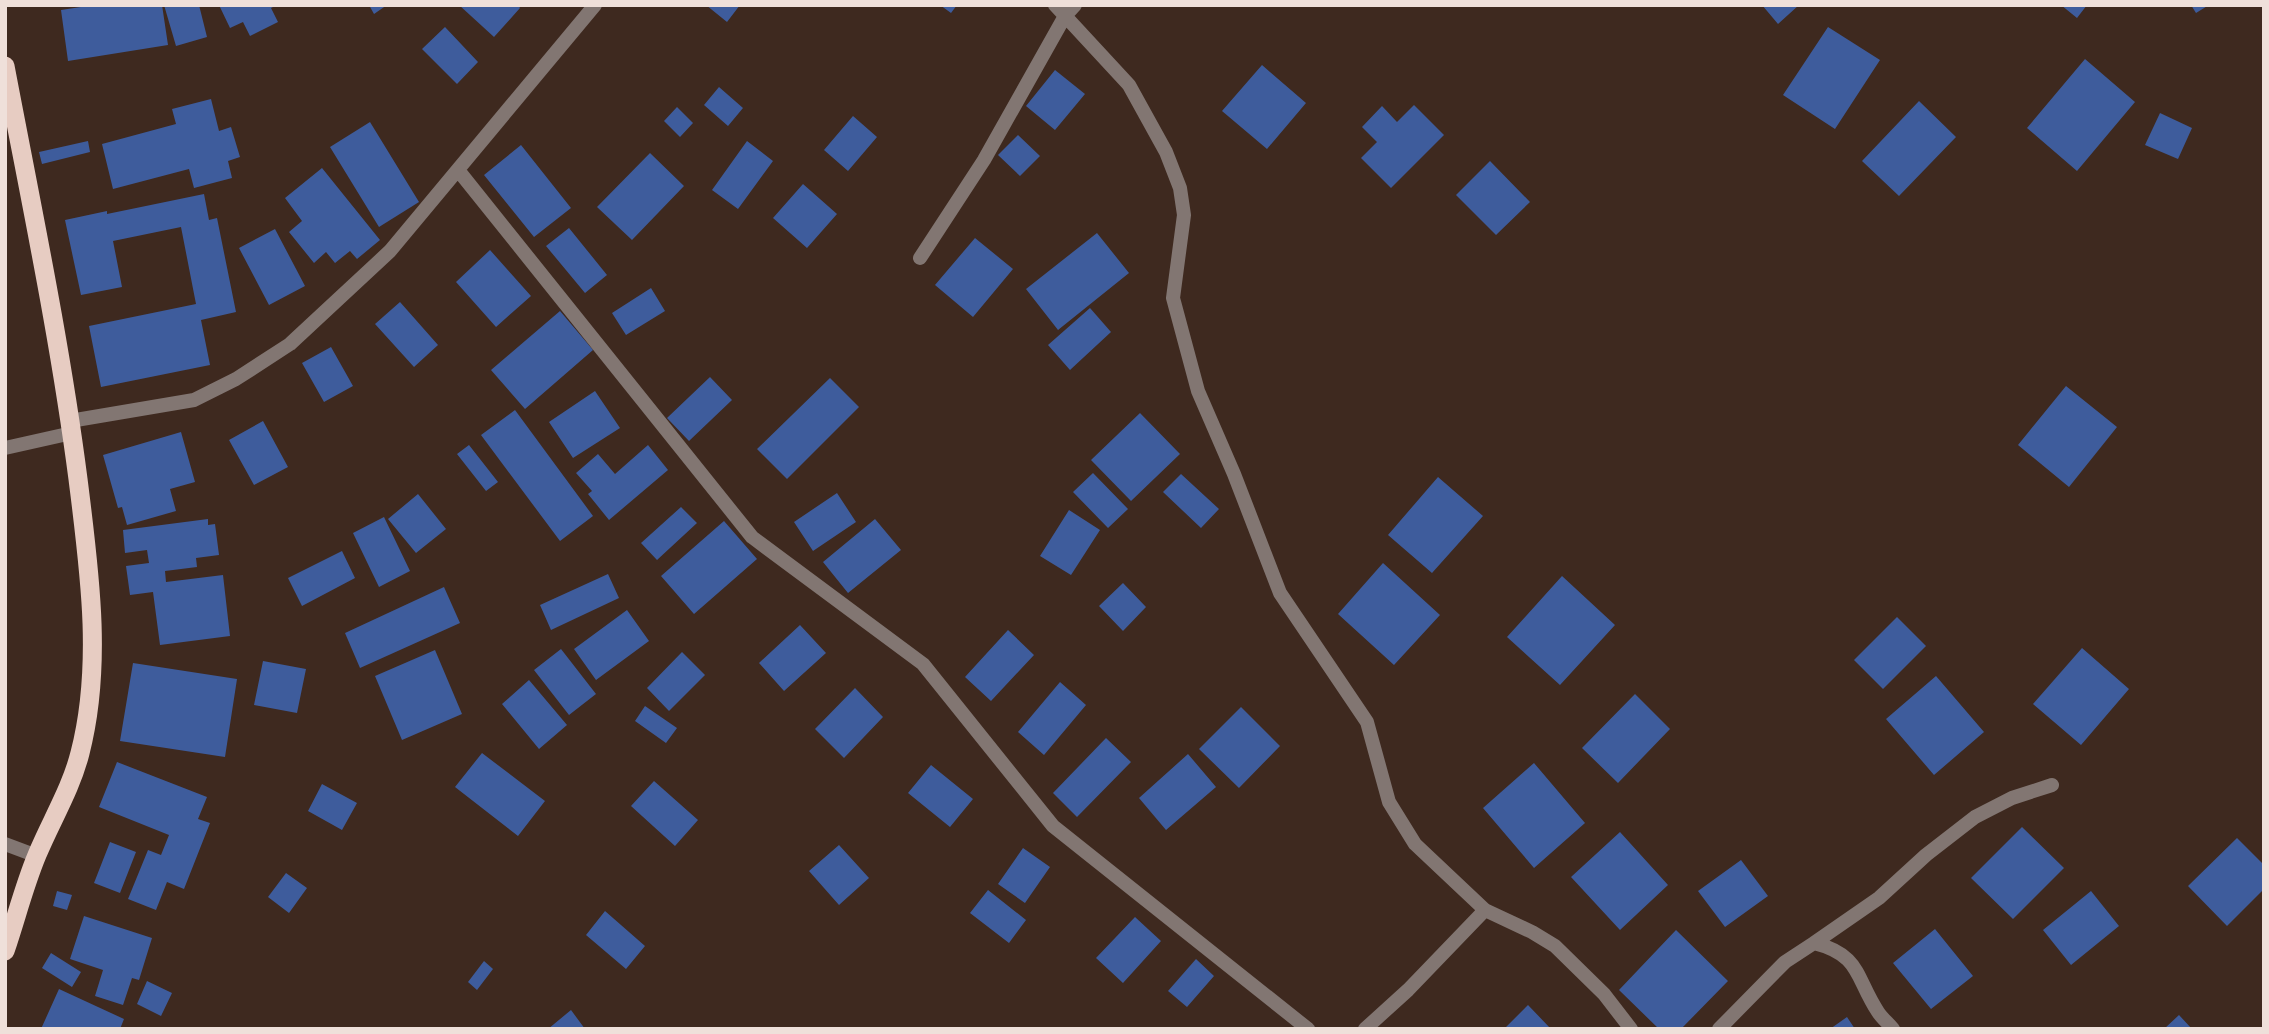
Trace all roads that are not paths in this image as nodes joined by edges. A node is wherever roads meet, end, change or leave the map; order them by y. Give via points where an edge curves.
1 (595, 5) edge
2 (1055, 5) edge
3 (1075, 5) edge
4 (1065, 16) junction
5 (5, 66) edge
6 (457, 170) junction
7 (920, 258) dead end
8 (71, 427) junction
9 (5, 448) edge
10 (2052, 785) dead end
11 (5, 844) edge
12 (37, 856) junction
13 (1485, 910) junction
14 (1814, 943) junction
15 (5, 951) edge
16 (1308, 1029) edge
17 (1366, 1029) edge
18 (1631, 1029) edge
19 (1719, 1029) edge
20 (1893, 1029) edge

1 - 6 street
2 - 4 street
3 - 4 street
4 - 7 street via 984,160
4 - 13 street via 1129,85 1180,188 1184,215 1173,298 1198,391 1280,593 1367,722 1389,802 1415,844
5 - 8 highway
6 - 8 street via 390,251 290,344 194,400
6 - 16 street via 752,537 923,664 1053,827
8 - 9 street
8 - 12 highway via 91,598 91,684 80,753
10 - 14 street via 1975,817 1879,898
11 - 12 street
12 - 15 highway
13 - 17 street
13 - 18 street via 1555,946
14 - 19 street via 1785,962
14 - 20 street via 1847,958

